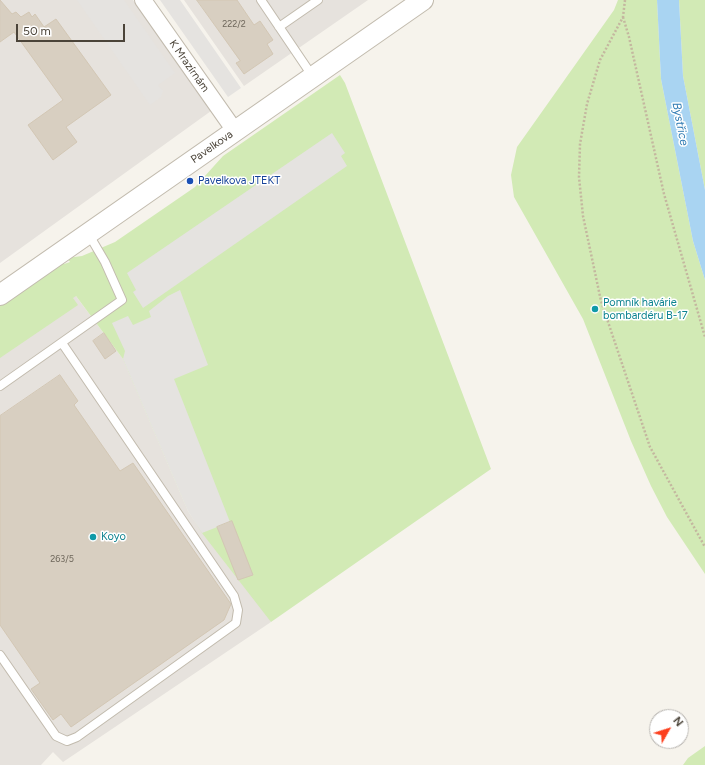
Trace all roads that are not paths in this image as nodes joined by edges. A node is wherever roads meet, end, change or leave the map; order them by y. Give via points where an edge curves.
1 (143, 0) edge
2 (261, 0) edge
3 (318, 0) edge
4 (423, 0) edge
5 (280, 27) junction
6 (313, 76) junction
7 (235, 131) junction
8 (88, 233) junction
9 (0, 295) edge
10 (62, 343) junction
11 (0, 386) edge
12 (0, 655) edge

1 - 7 street, K Mrazírnám
2 - 5 lane
3 - 5 lane
4 - 6 street, Pavelkova
5 - 6 lane
6 - 7 street, Pavelkova
7 - 8 street, Pavelkova
8 - 9 street, Pavelkova
8 - 10 lane via 105,262 122,300
10 - 11 lane
10 - 12 lane via 234,596 238,610 236,623 68,741 56,736

